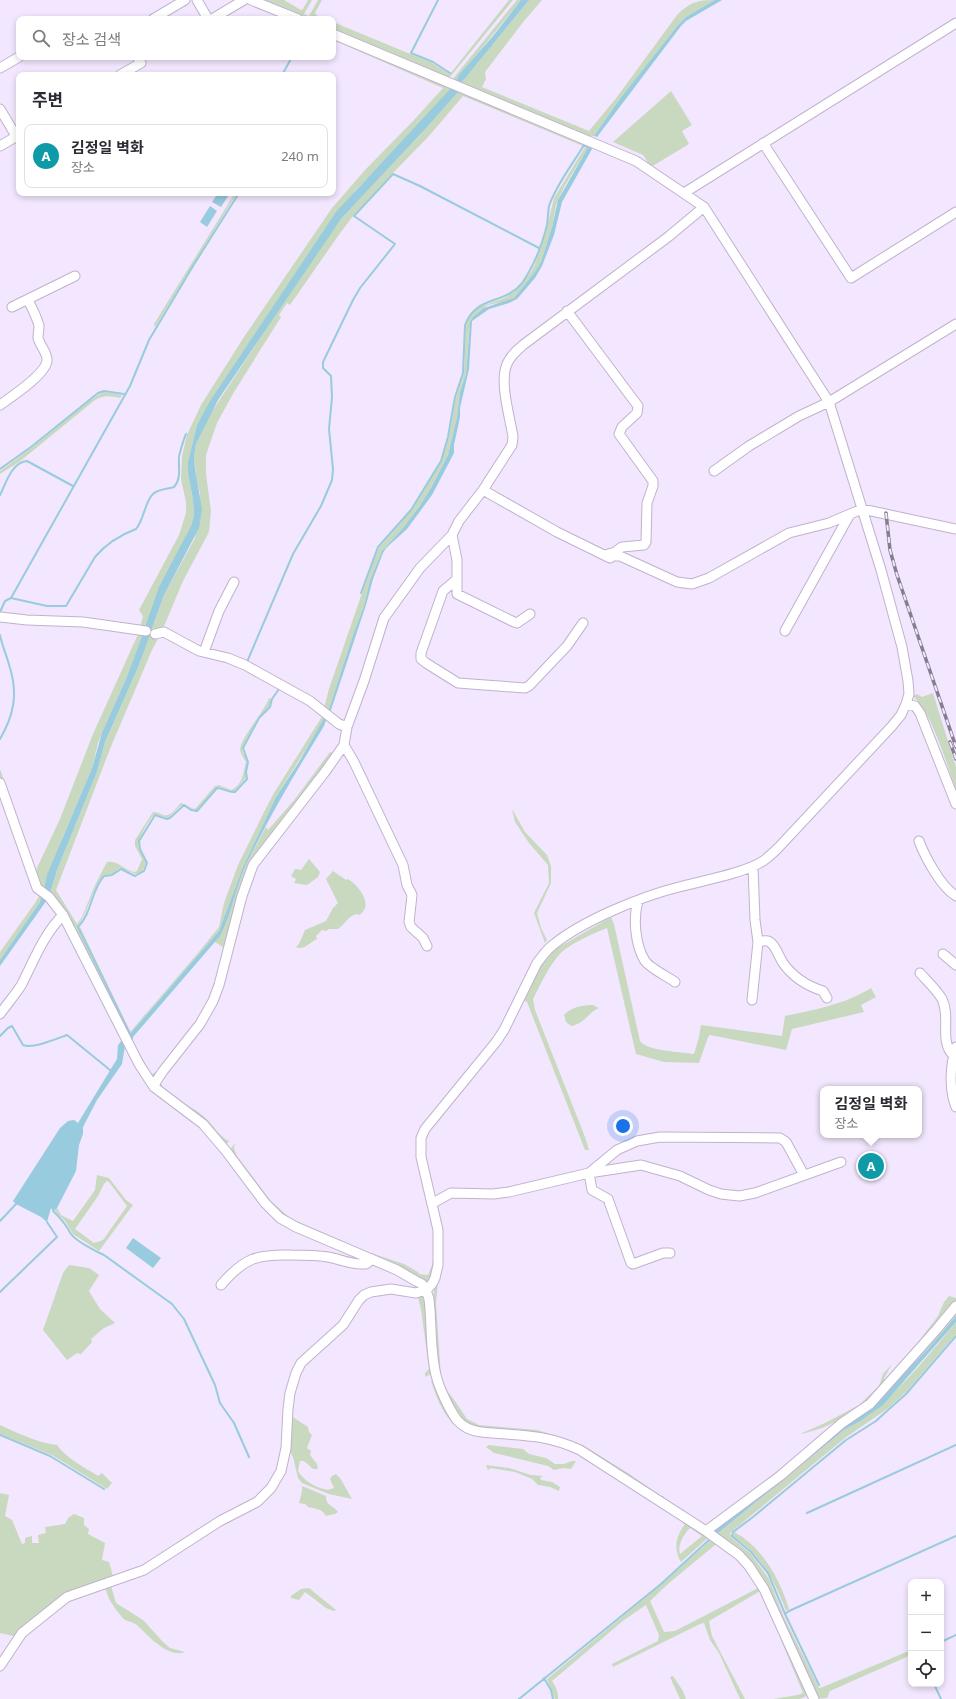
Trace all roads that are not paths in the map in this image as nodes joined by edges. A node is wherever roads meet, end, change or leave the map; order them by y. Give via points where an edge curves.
1 (185, 0) edge
2 (197, 0) edge
3 (244, 0) edge
4 (251, 0) edge
5 (158, 16) edge
6 (206, 16) edge
7 (217, 16) edge
8 (291, 16) edge
9 (956, 23) edge
10 (336, 35) edge
11 (16, 59) edge
12 (139, 60) edge
13 (0, 68) edge
14 (125, 72) edge
15 (0, 109) edge
16 (16, 133) edge
17 (16, 137) edge
18 (763, 143) junction
19 (0, 146) edge
20 (684, 193) junction
21 (704, 207) junction
22 (956, 212) edge
23 (75, 276) dead end
24 (28, 300) junction
25 (12, 307) dead end
26 (567, 311) junction
27 (956, 324) edge
28 (829, 402) junction
29 (0, 405) edge
30 (714, 471) dead end
31 (483, 490) junction
32 (862, 509) junction
33 (850, 514) junction
34 (956, 529) edge
35 (452, 535) junction
36 (605, 555) junction
37 (620, 562) dead end
38 (456, 580) junction
39 (234, 582) dead end
40 (530, 614) dead end
41 (0, 617) edge
42 (583, 623) dead end
43 (146, 631) dead end
44 (786, 632) dead end
45 (155, 634) dead end
46 (204, 652) junction
47 (906, 704) junction
48 (346, 727) junction
49 (344, 745) junction
50 (0, 783) edge
51 (956, 804) edge
52 (919, 841) dead end
53 (753, 867) junction
54 (956, 896) edge
55 (638, 901) junction
56 (63, 915) junction
57 (758, 942) junction
58 (427, 946) dead end
59 (943, 954) dead end
60 (956, 965) edge
61 (920, 973) dead end
62 (675, 982) dead end
63 (827, 998) dead end
64 (752, 1000) dead end
65 (0, 1014) edge
66 (955, 1051) edge
67 (154, 1087) junction
68 (956, 1107) edge
69 (841, 1162) dead end
70 (589, 1173) junction
71 (804, 1175) junction
72 (433, 1203) junction
73 (670, 1253) dead end
74 (372, 1259) junction
75 (221, 1285) dead end
76 (426, 1290) junction
77 (956, 1306) edge
78 (706, 1532) junction
79 (0, 1666) edge
80 (812, 1699) edge

1 - 5 street
2 - 6 street
3 - 7 street
4 - 8 street
9 - 18 street
10 - 20 street via 636,161
11 - 13 street
12 - 14 street via 141,63
15 - 16 street
17 - 19 street
18 - 20 street
18 - 22 street via 851,278
20 - 21 street
21 - 26 street
21 - 28 street
23 - 24 street
24 - 25 street
24 - 29 street via 37,320 38,336 47,362 29,382
26 - 31 street via 517,351 507,364 504,386 513,436 512,445
26 - 36 street via 638,406 638,413 622,427 619,434 653,481 647,503 646,542 644,545 622,547
27 - 28 street
28 - 30 street via 749,446
28 - 32 street
31 - 35 street via 459,521
31 - 36 street via 557,532
32 - 33 street
32 - 34 street
32 - 47 street via 902,647 909,694
33 - 36 street via 829,523 790,533 709,578 692,584 677,582 620,556
33 - 44 street
35 - 38 street via 457,560
35 - 48 street via 420,568 384,618
36 - 37 street
38 - 40 street via 457,594 514,622 517,623
38 - 42 street via 443,591 421,659 458,683 517,688 530,686 568,646
39 - 46 street via 219,611
41 - 43 street via 83,622
45 - 46 street via 164,632
46 - 48 street via 245,665 310,701
47 - 51 street via 915,706 920,713
47 - 53 street via 892,726 779,848
48 - 49 street
49 - 58 street via 403,865 412,895 409,922
49 - 67 street via 253,865 213,1001 200,1024 163,1071
50 - 56 street via 36,888 45,894
52 - 54 street via 945,885
53 - 55 street via 669,889
53 - 57 street
55 - 62 street via 635,912 639,945 646,962
55 - 72 street via 577,929 553,945 537,963 504,1030 425,1129 421,1138 421,1157
56 - 65 street via 54,924 21,985
56 - 67 street via 139,1064
57 - 63 street via 772,943 784,964 797,977 809,987 823,991
57 - 64 street
59 - 60 street
61 - 66 street via 942,1000 946,1012 948,1050
66 - 68 street via 951,1090
67 - 74 street via 202,1124 280,1218
69 - 71 street
70 - 71 street via 641,1165 680,1176 721,1194 739,1196 755,1193
70 - 71 street via 618,1150 637,1141 660,1137 780,1138 786,1142
70 - 72 street via 509,1192 451,1193
70 - 73 street via 592,1190 608,1199 631,1263
72 - 76 street via 438,1230 438,1265 435,1278
74 - 75 street via 366,1264 361,1264 327,1257 263,1255 233,1271
74 - 76 street via 422,1284
76 - 78 street via 436,1375 457,1420 473,1431 529,1435 572,1446
76 - 79 street via 416,1293 392,1289 371,1292 364,1296 343,1325 301,1363 291,1388 286,1448 281,1471 265,1495 144,1570 67,1597 22,1633
77 - 78 street via 870,1404 842,1423 780,1476
78 - 80 street via 738,1556 758,1578

